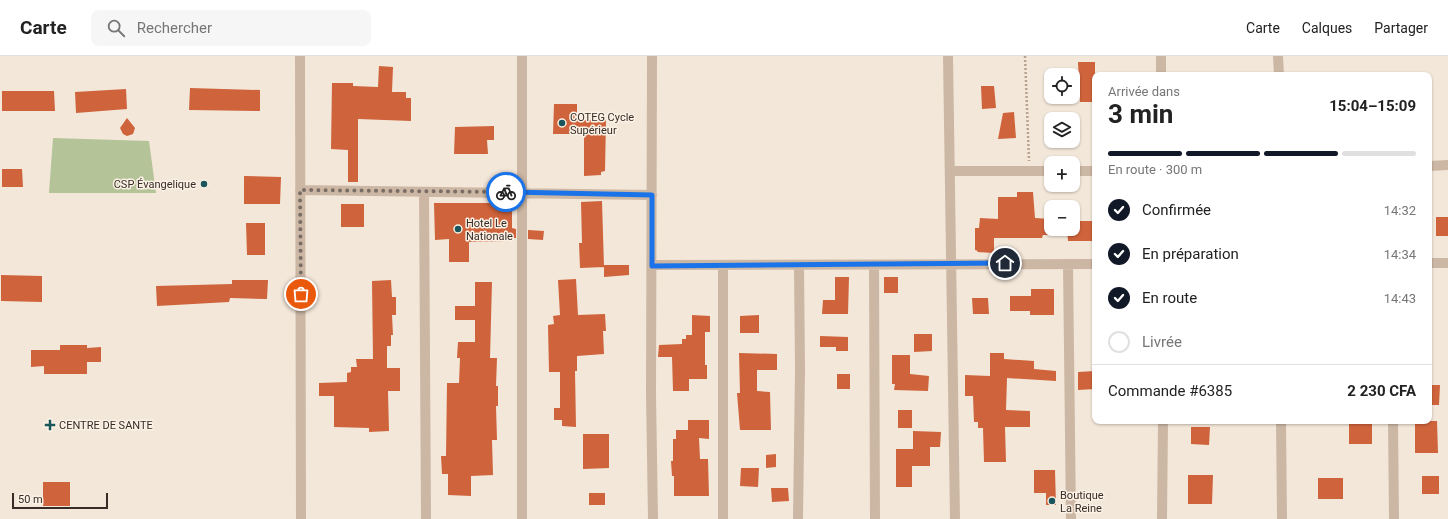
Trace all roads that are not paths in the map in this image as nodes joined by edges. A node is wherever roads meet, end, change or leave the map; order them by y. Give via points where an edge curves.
1 (300, 56) edge
2 (522, 56) edge
3 (652, 56) edge
4 (948, 56) edge
5 (1161, 56) edge
6 (1278, 56) edge
7 (1161, 72) edge
8 (1279, 72) edge
9 (1448, 165) edge
10 (1432, 166) edge
11 (950, 171) junction
12 (1044, 171) edge
13 (1080, 171) edge
14 (1092, 171) edge
15 (300, 190) junction
16 (424, 192) junction
17 (523, 192) junction
18 (652, 195) junction
19 (1432, 263) edge
20 (1448, 263) edge
21 (1068, 264) junction
22 (1092, 264) edge
23 (723, 265) junction
24 (798, 265) junction
25 (874, 265) junction
26 (951, 265) junction
27 (652, 266) junction
28 (1163, 424) edge
29 (1281, 424) edge
30 (1393, 424) edge
31 (301, 519) edge
32 (426, 519) edge
33 (522, 519) edge
34 (653, 519) edge
35 (723, 519) edge
36 (798, 519) edge
37 (875, 519) edge
38 (955, 519) edge
39 (1071, 519) edge
40 (1162, 519) edge
41 (1282, 519) edge
42 (1394, 519) edge

1 - 15 street
2 - 17 street
3 - 18 street
4 - 11 street
5 - 7 street
6 - 8 street
9 - 10 street
11 - 12 street
11 - 26 street
13 - 14 street
15 - 16 street
15 - 31 street
16 - 17 street
16 - 32 street
17 - 18 street
17 - 33 street
18 - 27 street
19 - 20 street
21 - 22 street
21 - 26 street
21 - 39 street
23 - 24 street
23 - 27 street
23 - 35 street
24 - 25 street
24 - 36 street
25 - 26 street
25 - 37 street
26 - 38 street
27 - 34 street
28 - 40 street
29 - 41 street
30 - 42 street

